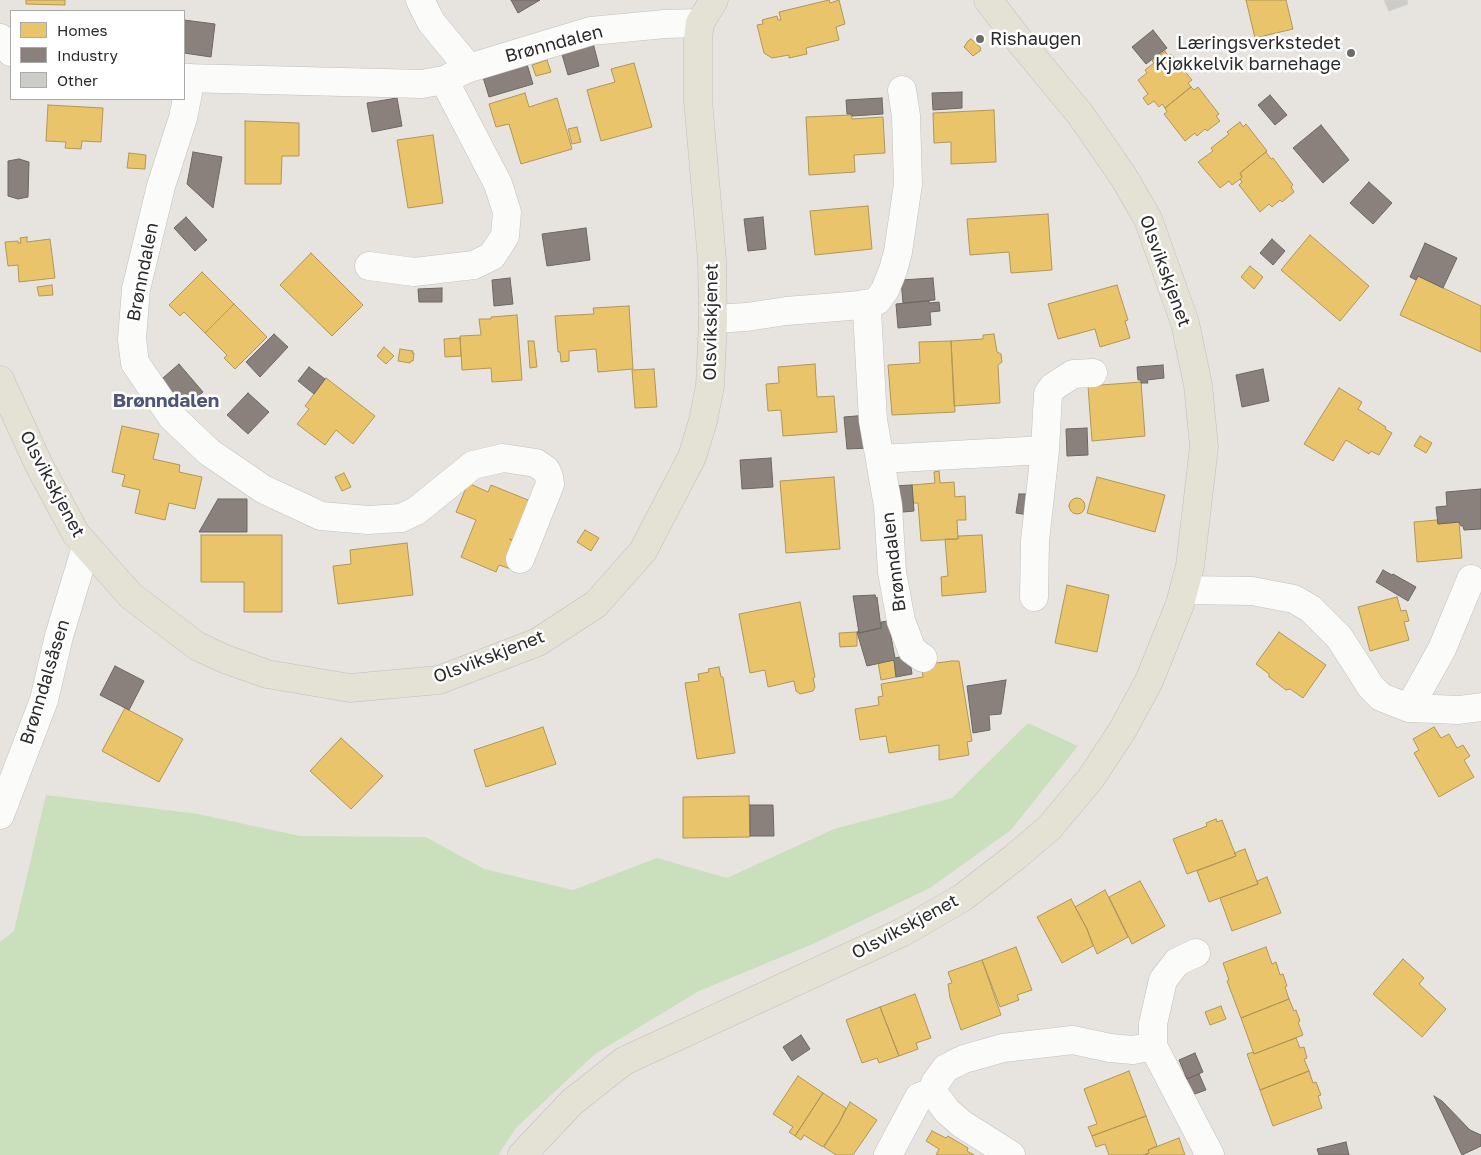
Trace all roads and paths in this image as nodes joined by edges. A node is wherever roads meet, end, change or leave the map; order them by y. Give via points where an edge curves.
1 (420, 0) edge
2 (714, 0) edge
3 (988, 0) edge
4 (700, 23) junction
5 (0, 38) edge
6 (10, 51) edge
7 (469, 68) junction
8 (187, 78) edge
9 (444, 80) junction
10 (902, 90) dead end
11 (185, 98) edge
12 (185, 100) edge
13 (369, 266) dead end
14 (864, 304) junction
15 (714, 319) junction
16 (1093, 373) dead end
17 (0, 380) edge
18 (1045, 450) junction
19 (880, 459) junction
20 (86, 547) junction
21 (520, 559) dead end
22 (1471, 579) dead end
23 (1184, 590) junction
24 (1034, 597) dead end
25 (923, 658) dead end
26 (1481, 706) edge
27 (1409, 708) junction
28 (0, 815) edge
29 (1196, 952) dead end
30 (1153, 1046) junction
31 (933, 1092) junction
32 (522, 1155) edge
33 (888, 1155) edge
34 (1011, 1155) edge
35 (1210, 1155) edge

1 - 7 street via 431,22
2 - 4 main road, Olsvikskjenet
3 - 23 main road, Olsvikskjenet via 1080,114 1123,176 1148,218 1185,323 1198,385 1204,447 1190,566
4 - 7 street, Brønndalen via 591,31
4 - 15 main road, Olsvikskjenet via 698,100
5 - 6 street
7 - 9 street, Brønndalen
8 - 9 street, Brønndalen via 422,84
8 - 11 street, Brønndalen
9 - 13 street via 498,184 507,212 505,236 492,256 474,265 414,272
10 - 14 street via 908,184 898,252 885,290 877,301
12 - 21 street, Brønndalen via 183,118 161,186 136,288 132,339 135,363 172,417 209,452 263,489 321,516 368,520 400,518 416,511 473,466 503,458 536,463 546,470 550,484
14 - 15 street
14 - 19 street, Brønndalen via 873,420
15 - 20 main road, Olsvikskjenet via 710,386 704,421 692,457 643,551 596,604 538,642 439,680 350,688 267,674 224,659 197,646 131,596
16 - 18 street via 1073,374 1052,387 1048,394
17 - 20 main road, Olsvikskjenet via 39,465
18 - 19 street
18 - 24 street
19 - 25 street, Brønndalen via 888,506 892,572 902,621 912,650
20 - 28 street, Brønndalsåsen via 44,700
22 - 27 street via 1442,649
23 - 27 street via 1252,591 1294,599 1311,609 1339,636 1371,687 1381,697
23 - 32 main road, Olsvikskjenet via 1150,681 1122,731 1091,778 1050,827 1016,857 962,898 903,932 624,1061 572,1102
26 - 27 street via 1459,710
29 - 30 street via 1177,962 1163,980 1153,1024
30 - 31 street via 1133,1050 1073,1040 1003,1048 964,1059 946,1068 935,1083
30 - 35 street
31 - 33 street via 919,1098
31 - 34 street via 962,1124

